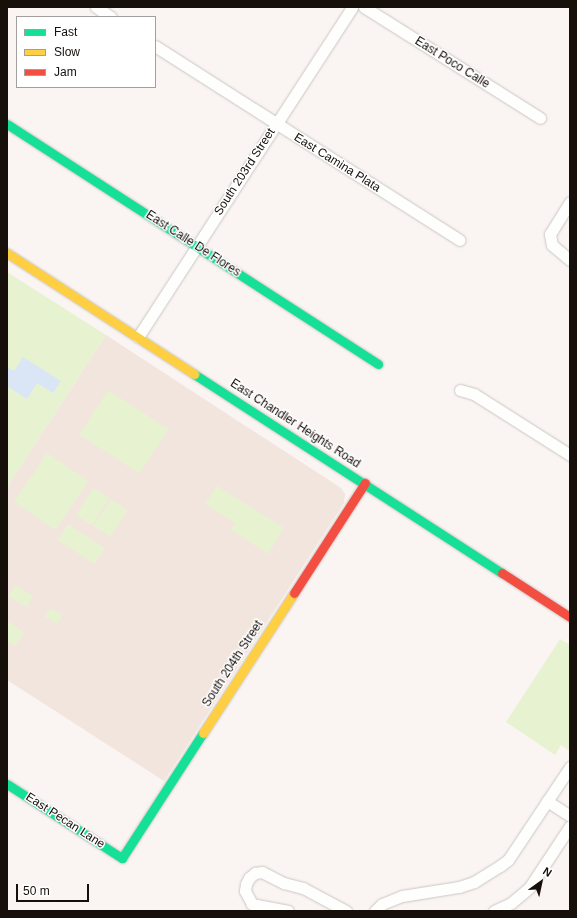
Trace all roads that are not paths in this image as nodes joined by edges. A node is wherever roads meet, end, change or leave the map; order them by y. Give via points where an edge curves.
1 (96, 7) edge
2 (352, 7) edge
3 (364, 7) edge
4 (110, 16) edge
5 (156, 47) edge
6 (540, 118) dead end
7 (7, 124) edge
8 (276, 124) junction
9 (570, 202) edge
10 (459, 240) dead end
11 (197, 247) junction
12 (7, 253) edge
13 (570, 260) edge
14 (138, 337) junction
15 (378, 364) dead end
16 (460, 390) dead end
17 (570, 455) edge
18 (365, 483) junction
19 (570, 617) edge
20 (570, 767) edge
21 (566, 783) edge
22 (7, 784) edge
23 (548, 801) junction
24 (570, 816) edge
25 (570, 826) edge
26 (122, 858) joint
27 (288, 911) edge
28 (346, 911) edge
29 (375, 911) edge
30 (494, 911) edge

1 - 4 street
2 - 8 street, South 203rd Street
3 - 6 street, East Poco Calle
5 - 8 street, East Camina Plata
7 - 11 street, East Calle De Flores
8 - 10 street, East Camina Plata
8 - 11 street, South 203rd Street
9 - 13 street via 550,234 552,245
11 - 14 street, South 203rd Street
11 - 15 street, East Calle De Flores
12 - 14 street, East Chandler Heights Road
14 - 18 street, East Chandler Heights Road
16 - 17 street via 474,394
18 - 19 street, East Chandler Heights Road
18 - 26 street, South 204th Street
20 - 21 street
21 - 23 street
22 - 26 street, East Pecan Lane
23 - 24 street
23 - 29 street via 508,860 492,872 459,887 402,896
25 - 30 street via 529,888
27 - 28 street via 252,904 245,891 249,878 255,873 262,872 303,888

